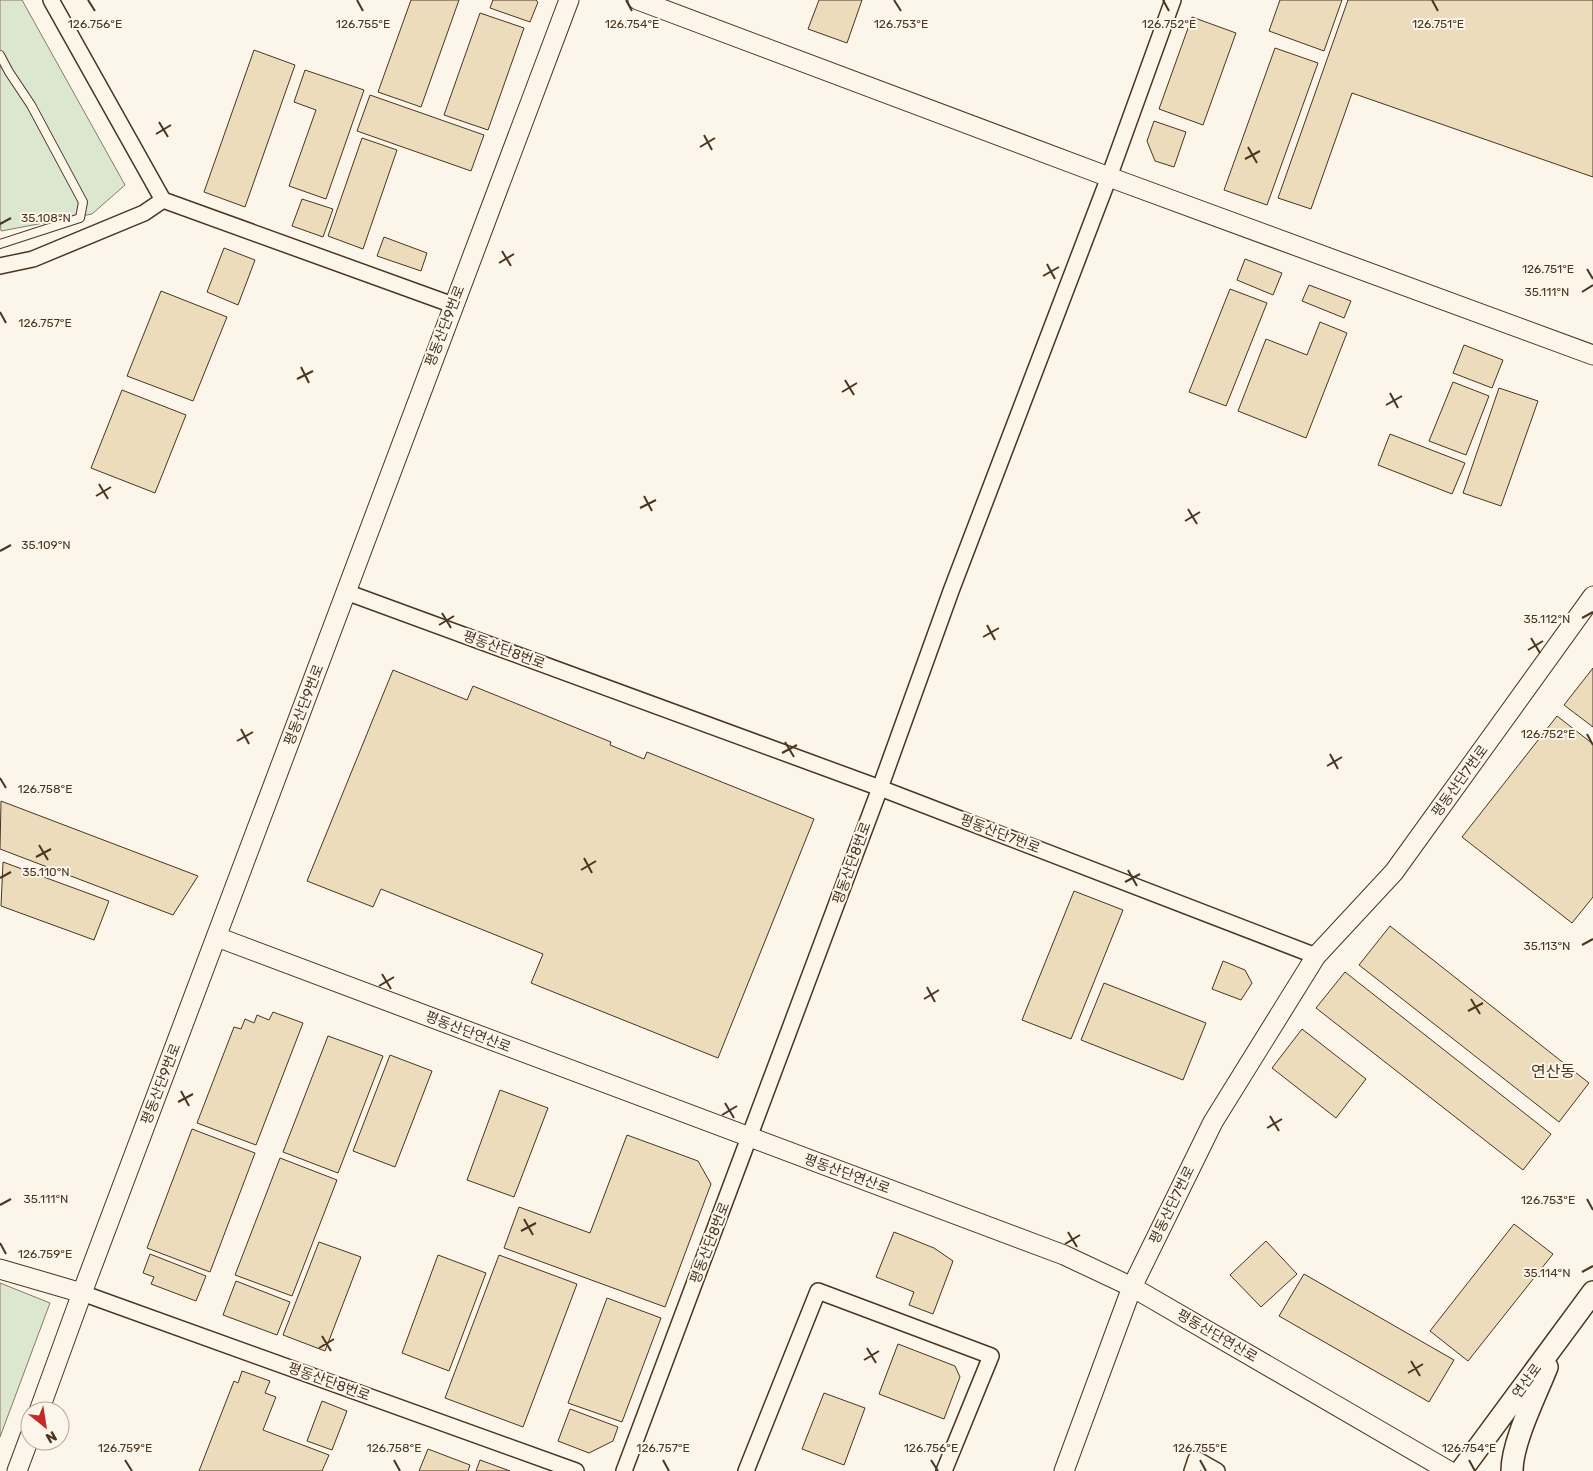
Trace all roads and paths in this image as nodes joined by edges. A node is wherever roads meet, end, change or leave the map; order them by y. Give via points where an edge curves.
1 (51, 0) edge
2 (569, 0) edge
3 (638, 0) edge
4 (1173, 0) edge
5 (0, 55) edge
6 (1109, 177) junction
7 (163, 200) junction
8 (0, 244) edge
9 (0, 266) edge
10 (453, 305) junction
11 (1593, 355) edge
12 (346, 592) junction
13 (1593, 596) edge
14 (880, 788) junction
15 (217, 937) junction
16 (1316, 956) junction
17 (749, 1138) junction
18 (0, 1270) edge
19 (1132, 1287) junction
20 (82, 1292) junction
21 (1593, 1292) edge
22 (1561, 1334) junction
23 (43, 1401) edge
24 (24, 1451) edge
25 (1469, 1467) edge
26 (17, 1471) edge
27 (576, 1471) edge
28 (624, 1471) edge
29 (746, 1471) edge
30 (944, 1471) edge
31 (1064, 1471) edge
32 (1192, 1471) edge
33 (1217, 1471) edge
34 (1449, 1471) edge
35 (1512, 1471) edge

1 - 7 street
2 - 10 street, 평동산단9번로
3 - 6 street
4 - 6 street
5 - 8 lane via 83,202 80,218
6 - 11 street
6 - 14 street via 951,590
7 - 9 street via 144,213 33,259
7 - 10 street
10 - 12 street, 평동산단9번로
12 - 14 street, 평동산단8번로
12 - 15 street, 평동산단9번로
13 - 16 street, 평동산단7번로 via 1394,872
14 - 16 street, 평동산단7번로
14 - 17 street, 평동산단8번로
15 - 17 street, 평동산단연산로
15 - 20 street, 평동산단9번로
16 - 19 street, 평동산단7번로 via 1212,1122
17 - 19 street, 평동산단연산로 via 1064,1255
17 - 28 street, 평동산단8번로
18 - 20 street
19 - 31 street, 평동산단7번로
19 - 34 street, 평동산단연산로
20 - 23 street, 평동산단9번로
20 - 27 street, 평동산단8번로
21 - 22 main road, 연산로
22 - 25 main road, 연산로
22 - 35 main road via 1527,1414
24 - 26 street
29 - 30 street via 818,1291 991,1356
32 - 33 street via 1196,1459

